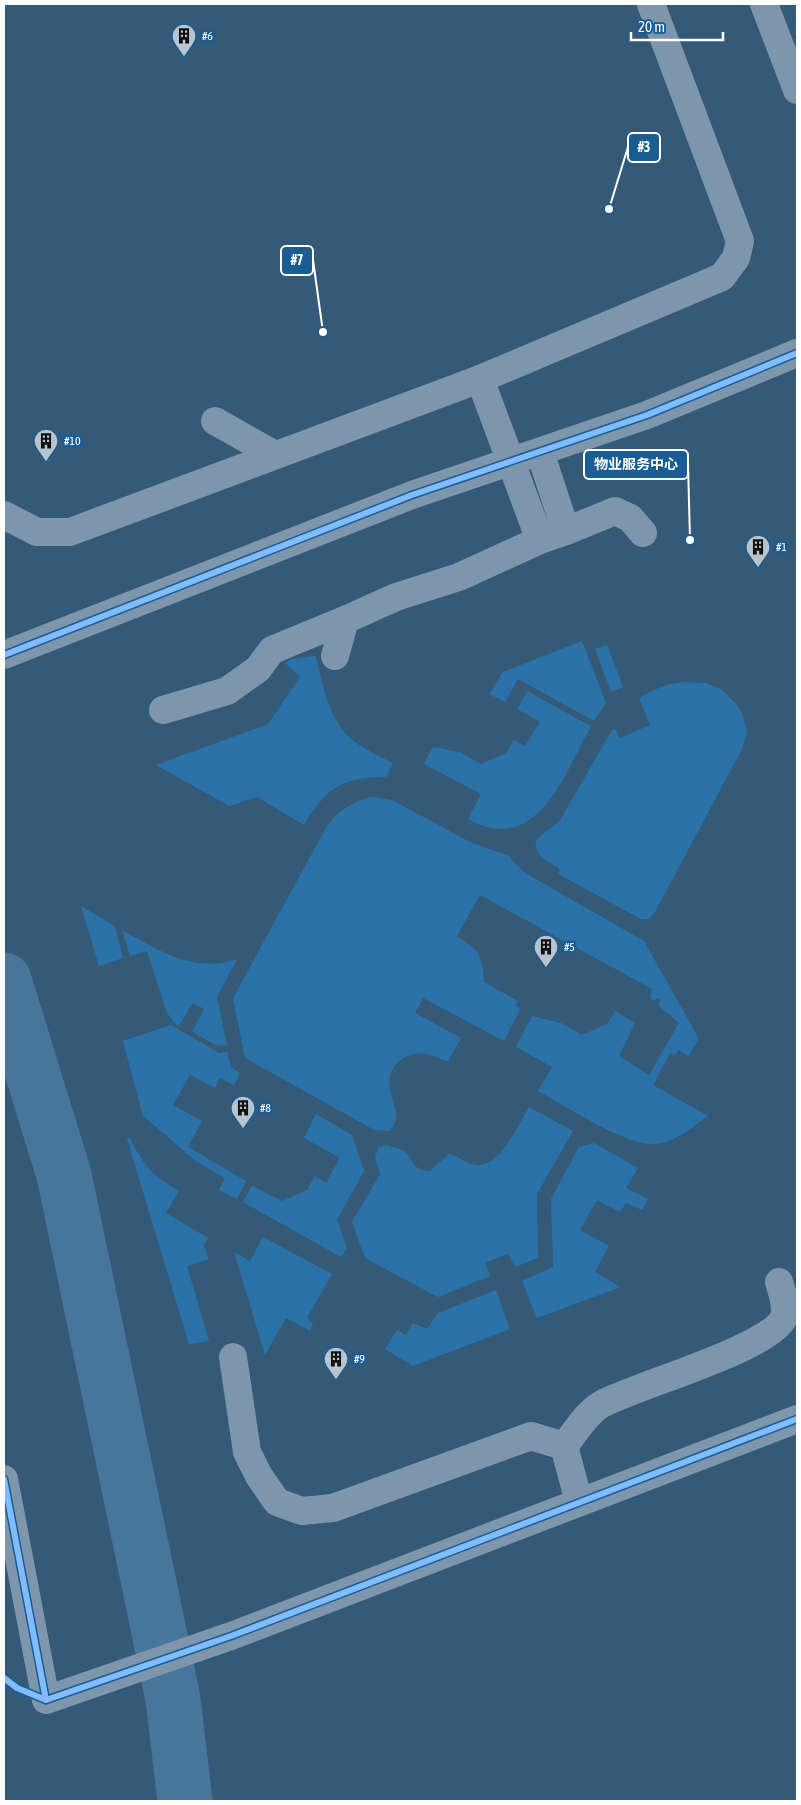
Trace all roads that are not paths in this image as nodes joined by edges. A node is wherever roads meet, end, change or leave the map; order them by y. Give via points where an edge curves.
1 (651, 4) edge
2 (764, 4) edge
3 (797, 90) edge
4 (797, 353) edge
5 (480, 379) junction
6 (215, 421) dead end
7 (540, 452) junction
8 (275, 455) junction
9 (511, 462) junction
10 (4, 514) edge
11 (566, 531) junction
12 (643, 533) dead end
13 (540, 540) junction
14 (345, 620) junction
15 (4, 655) edge
16 (335, 656) dead end
17 (163, 710) dead end
18 (779, 1282) dead end
19 (233, 1357) dead end
20 (797, 1419) edge
21 (564, 1446) junction
22 (4, 1479) edge
23 (579, 1502) junction

1 - 5 street via 740,241 736,258 722,277
2 - 3 street
4 - 7 street via 646,415
5 - 8 street
5 - 9 street
6 - 8 street
7 - 9 street
7 - 11 street
8 - 10 street via 70,532 37,532
9 - 13 street
9 - 15 street via 412,495
11 - 12 street via 615,511 630,518
11 - 13 street
13 - 14 street via 459,577 396,597
14 - 16 street
14 - 17 street via 272,650 258,670 227,691
18 - 21 street via 784,1317 774,1330 721,1356 601,1405
19 - 21 street via 248,1452 258,1476 276,1502 302,1511 333,1508 531,1436
20 - 23 street
21 - 23 street
22 - 23 street via 46,1700 231,1636

